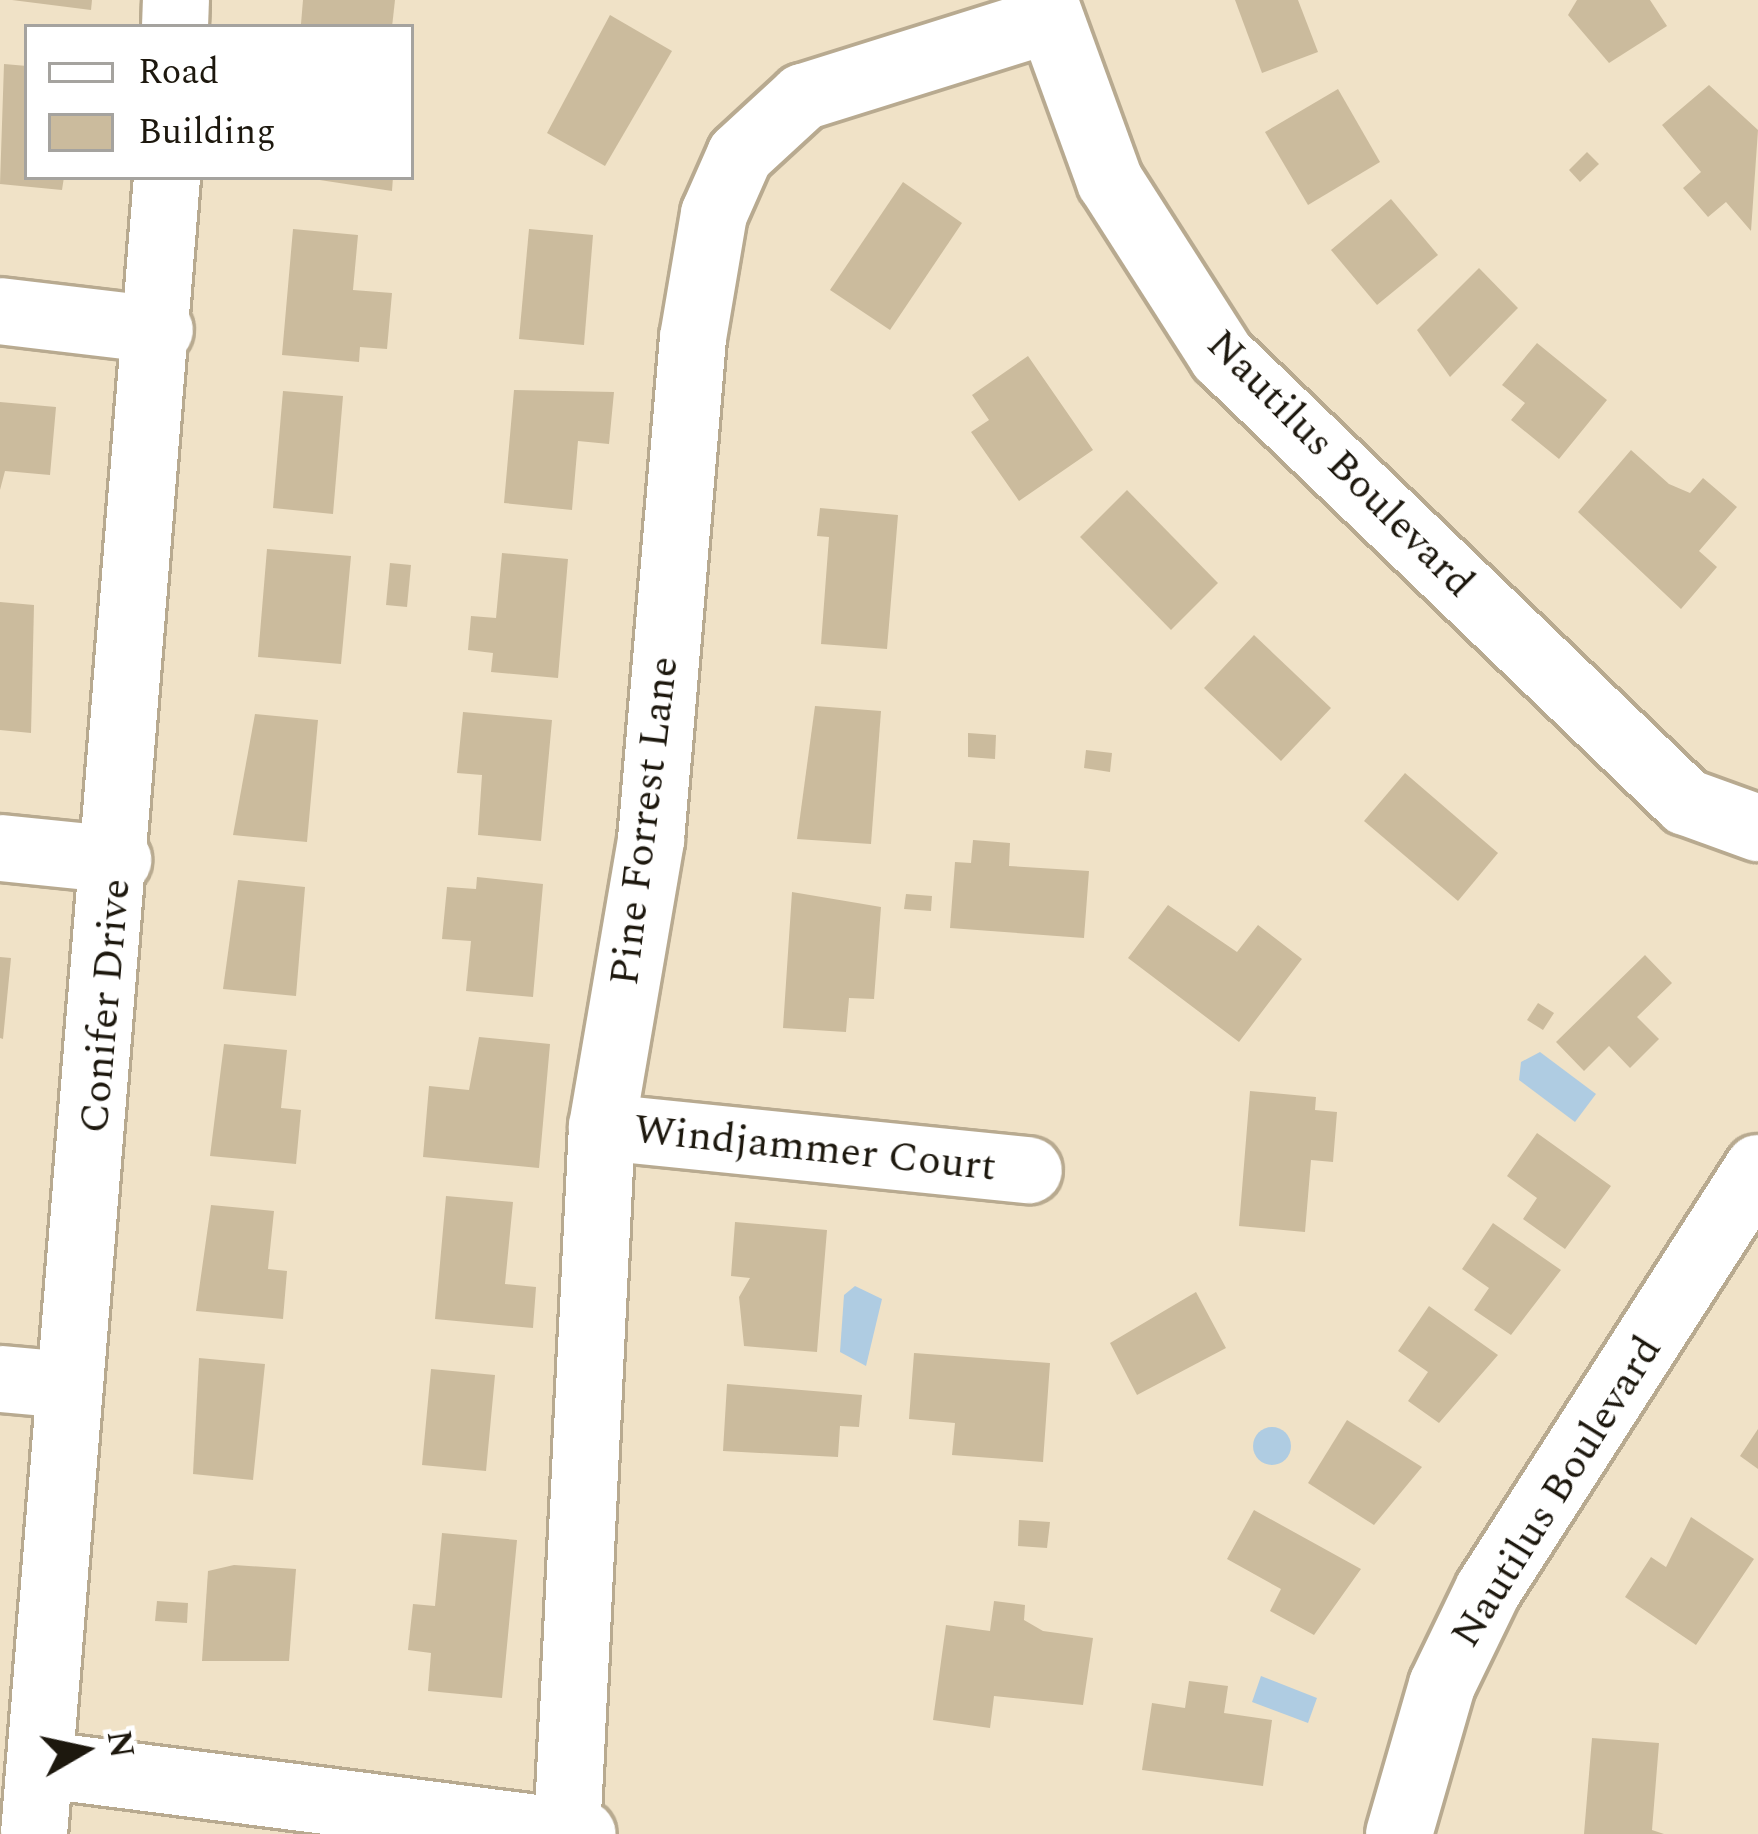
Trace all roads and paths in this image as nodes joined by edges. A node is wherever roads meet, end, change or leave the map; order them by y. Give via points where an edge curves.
1 (1046, 10) edge
2 (167, 180) edge
3 (0, 311) edge
4 (160, 330) junction
5 (1758, 828) edge
6 (0, 848) edge
7 (118, 860) junction
8 (602, 1127) junction
9 (1758, 1168) edge
10 (1029, 1171) dead end
11 (0, 1378) edge
12 (67, 1385) junction
13 (44, 1765) junction
14 (567, 1833) edge
15 (34, 1834) edge
16 (583, 1834) edge
17 (1399, 1834) edge

1 - 5 street, Nautilus Boulevard via 1110,182 1222,356 1686,802
1 - 8 street, Pine Forrest Lane via 803,98 740,155 714,214 693,338 651,840
2 - 4 street, Conifer Drive
3 - 4 street
4 - 7 street, Conifer Drive
6 - 7 street
7 - 12 street, Conifer Drive
8 - 10 street, Windjammer Court
8 - 14 street, Pine Forrest Lane
9 - 17 street, Nautilus Boulevard via 1488,1591 1442,1685
11 - 12 street
12 - 13 street, Conifer Drive
13 - 14 street
13 - 15 street, Conifer Drive
14 - 16 street

